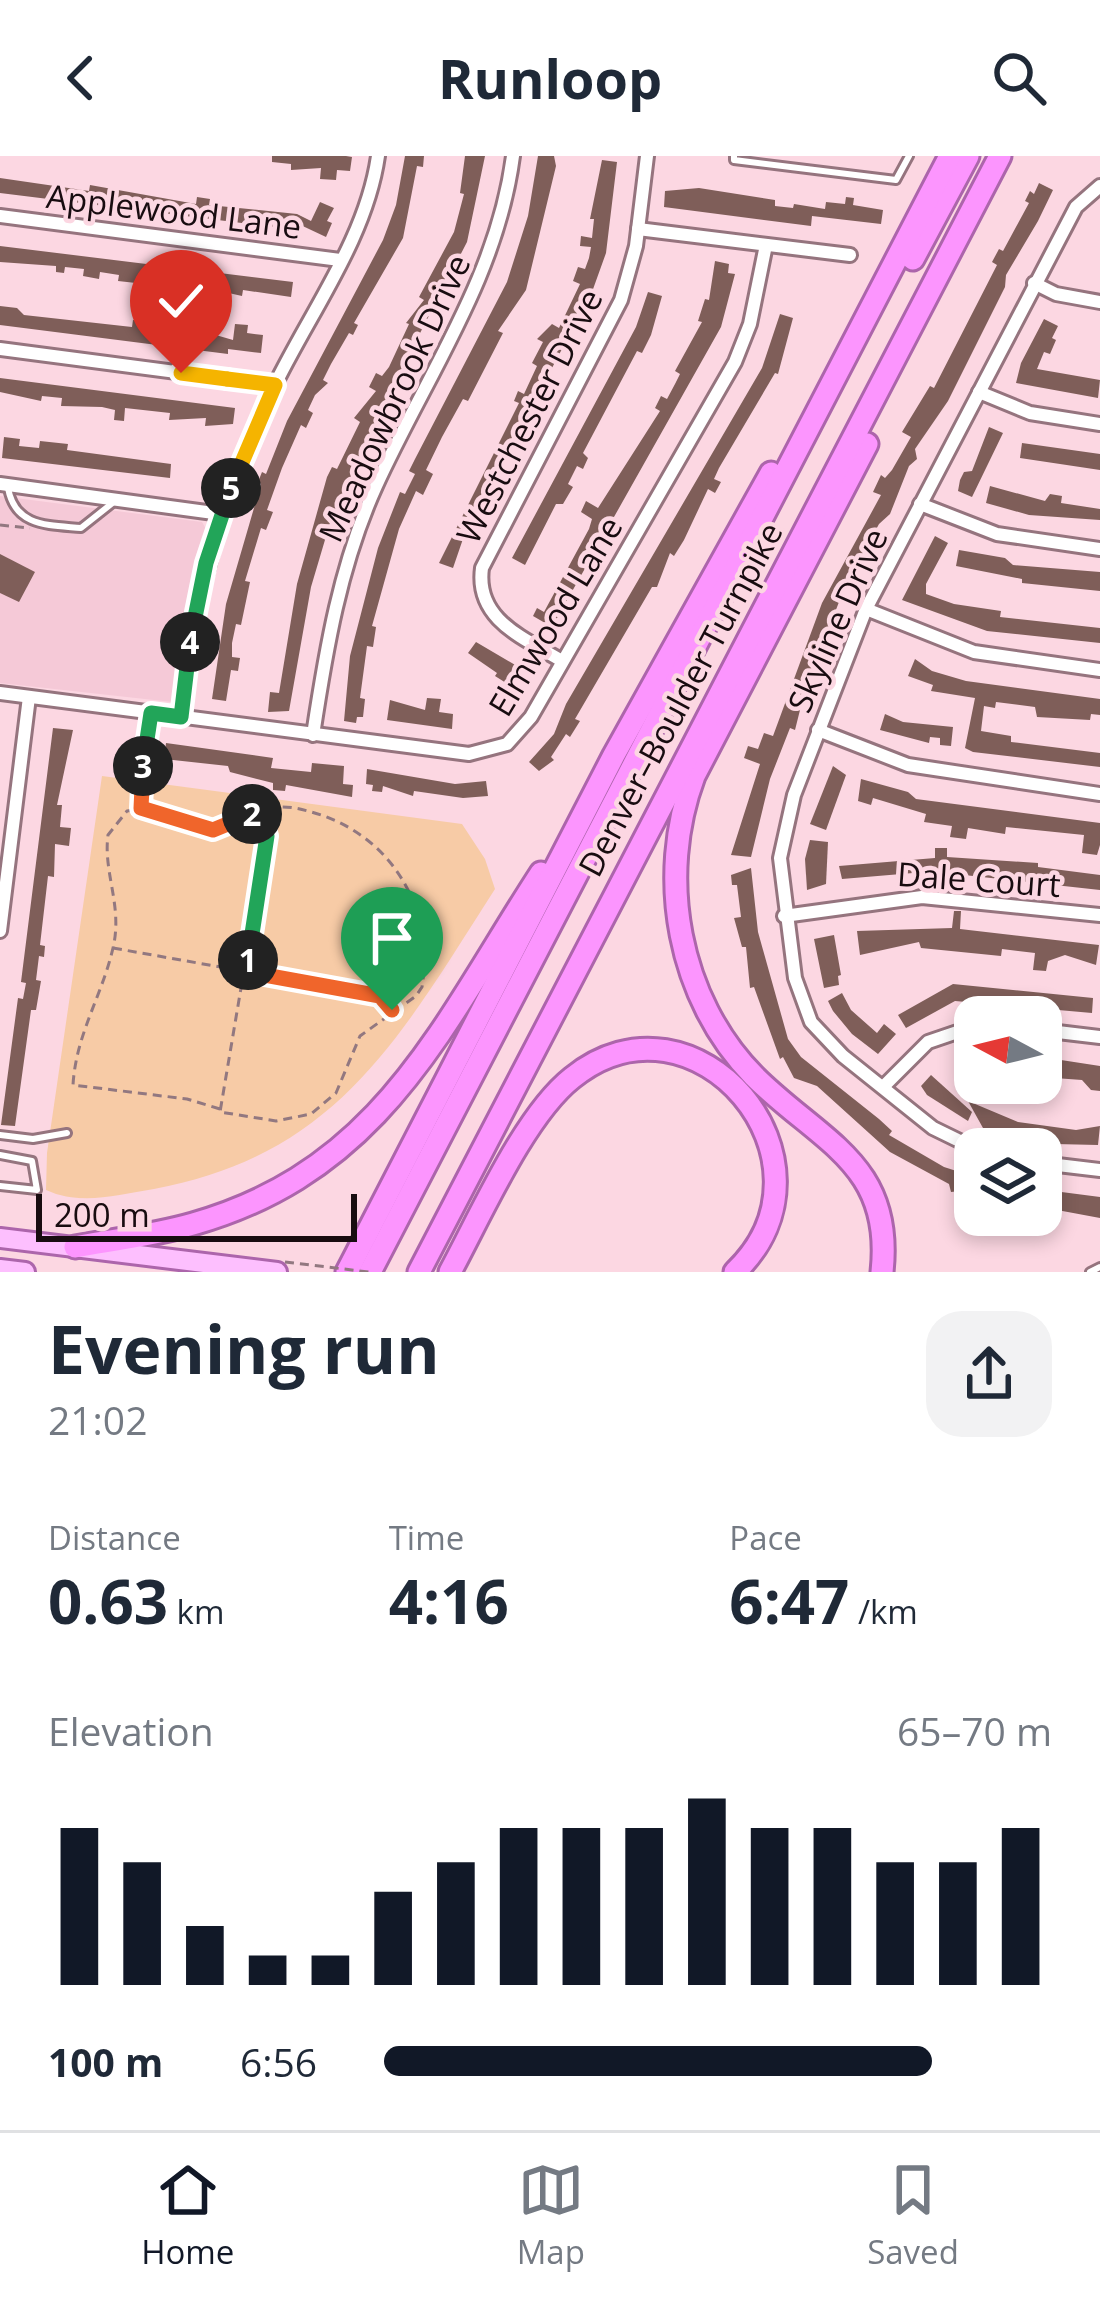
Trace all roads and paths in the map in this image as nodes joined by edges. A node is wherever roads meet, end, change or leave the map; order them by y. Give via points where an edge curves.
1 (378, 156) edge
2 (513, 156) edge
3 (646, 156) edge
4 (734, 156) edge
5 (909, 156) edge
6 (950, 156) edge
7 (968, 156) edge
8 (1000, 156) edge
9 (987, 182) junction
10 (1100, 186) edge
11 (0, 216) edge
12 (638, 229) junction
13 (766, 245) junction
14 (850, 255) dead end
15 (340, 260) junction
16 (893, 266) junction
17 (1034, 284) junction
18 (1100, 302) edge
19 (0, 349) edge
20 (275, 385) junction
21 (979, 392) junction
22 (1100, 424) edge
23 (3, 484) edge
24 (117, 500) junction
25 (920, 504) junction
26 (221, 514) junction
27 (1100, 549) edge
28 (737, 566) junction
29 (765, 607) junction
30 (866, 609) junction
31 (562, 662) junction
32 (1100, 670) edge
33 (0, 693) edge
34 (29, 697) junction
35 (151, 713) junction
36 (181, 717) junction
37 (818, 730) junction
38 (313, 735) junction
39 (614, 755) junction
40 (1100, 794) edge
41 (141, 808) junction
42 (259, 811) junction
43 (6, 830) edge
44 (560, 906) junction
45 (1100, 915) edge
46 (784, 916) junction
47 (0, 931) edge
48 (113, 948) junction
49 (246, 957) junction
50 (227, 968) junction
51 (259, 974) junction
52 (241, 988) junction
53 (392, 1010) junction
54 (1062, 1032) edge
55 (954, 1033) edge
56 (1100, 1037) edge
57 (883, 1087) junction
58 (220, 1109) junction
59 (67, 1133) dead end
60 (0, 1136) edge
61 (954, 1138) edge
62 (0, 1155) edge
63 (1062, 1165) edge
64 (1100, 1170) edge
65 (0, 1186) edge
66 (0, 1238) edge
67 (75, 1247) junction
68 (281, 1267) edge
69 (884, 1267) edge
70 (1100, 1267) edge
71 (0, 1269) edge
72 (25, 1272) edge
73 (347, 1272) edge
74 (370, 1272) edge
75 (385, 1272) edge
76 (407, 1272) edge
77 (419, 1272) edge
78 (450, 1272) edge
79 (735, 1272) edge
80 (1090, 1272) edge

1 - 15 street
2 - 38 street, Meadowbrook Drive via 486,268 352,546
3 - 12 street, Westchester Drive
4 - 5 lane via 896,180
6 - 16 highway, Denver–Boulder Turnpike
7 - 28 highway
8 - 9 highway, Denver–Boulder Turnpike
9 - 29 highway, Denver–Boulder Turnpike
9 - 69 highway via 862,454 694,776 678,842 681,937 707,1012 756,1078 864,1176 881,1212
10 - 17 street, Skyline Drive via 1076,207
11 - 15 street, Applewood Lane
12 - 13 street
12 - 31 street, Westchester Drive via 621,300 482,568 492,615
13 - 14 street
13 - 31 street, Elmwood Lane via 735,362
15 - 20 street
16 - 28 highway, Denver–Boulder Turnpike
16 - 39 highway
17 - 18 street
17 - 21 street, Skyline Drive
19 - 20 street
20 - 26 street
21 - 22 street via 1030,413
21 - 25 street, Skyline Drive
23 - 24 street
23 - 24 lane via 11,505 32,523 81,527
24 - 26 street
25 - 27 street via 997,534
25 - 30 street, Skyline Drive
26 - 36 street via 199,592
28 - 44 highway, Denver–Boulder Turnpike
29 - 76 highway via 627,849
29 - 77 highway, Denver–Boulder Turnpike
30 - 32 street via 974,652
30 - 37 street, Skyline Drive
31 - 38 street, Elmwood Lane via 520,732 488,753
33 - 34 street, Elmwood Lane
34 - 35 street, Elmwood Lane
34 - 43 street
35 - 36 street, Elmwood Lane
35 - 41 path
36 - 38 street, Elmwood Lane
37 - 40 street via 908,765
37 - 46 street, Skyline Drive via 782,835
39 - 67 highway via 411,1078 358,1135 247,1205 171,1230
39 - 73 highway
41 - 42 path via 213,830
41 - 48 path via 118,818 108,835 118,907
42 - 49 path via 267,836
42 - 53 path via 298,808 339,822 401,873 418,916 424,976 416,996
43 - 47 street
44 - 74 highway, Denver–Boulder Turnpike
44 - 75 highway
45 - 46 street, Dale Court via 922,897
46 - 57 street, Skyline Drive via 812,1022
48 - 50 path
48 - 58 path via 78,1042 73,1084
49 - 50 path
49 - 51 path
50 - 52 path
51 - 52 path
51 - 53 path via 380,996
52 - 58 path
53 - 58 path via 359,1036 336,1094 311,1114 276,1121
54 - 56 street
55 - 57 street via 928,1042
57 - 61 street, Skyline Drive
59 - 60 lane
62 - 65 lane via 32,1161 37,1190
63 - 64 street
66 - 67 main road
67 - 68 main road
68 - 74 path, bridge
70 - 80 lane
71 - 72 main road
78 - 79 highway via 554,1095 591,1066 643,1051 704,1064 730,1081 760,1119 773,1158 772,1206 759,1243

